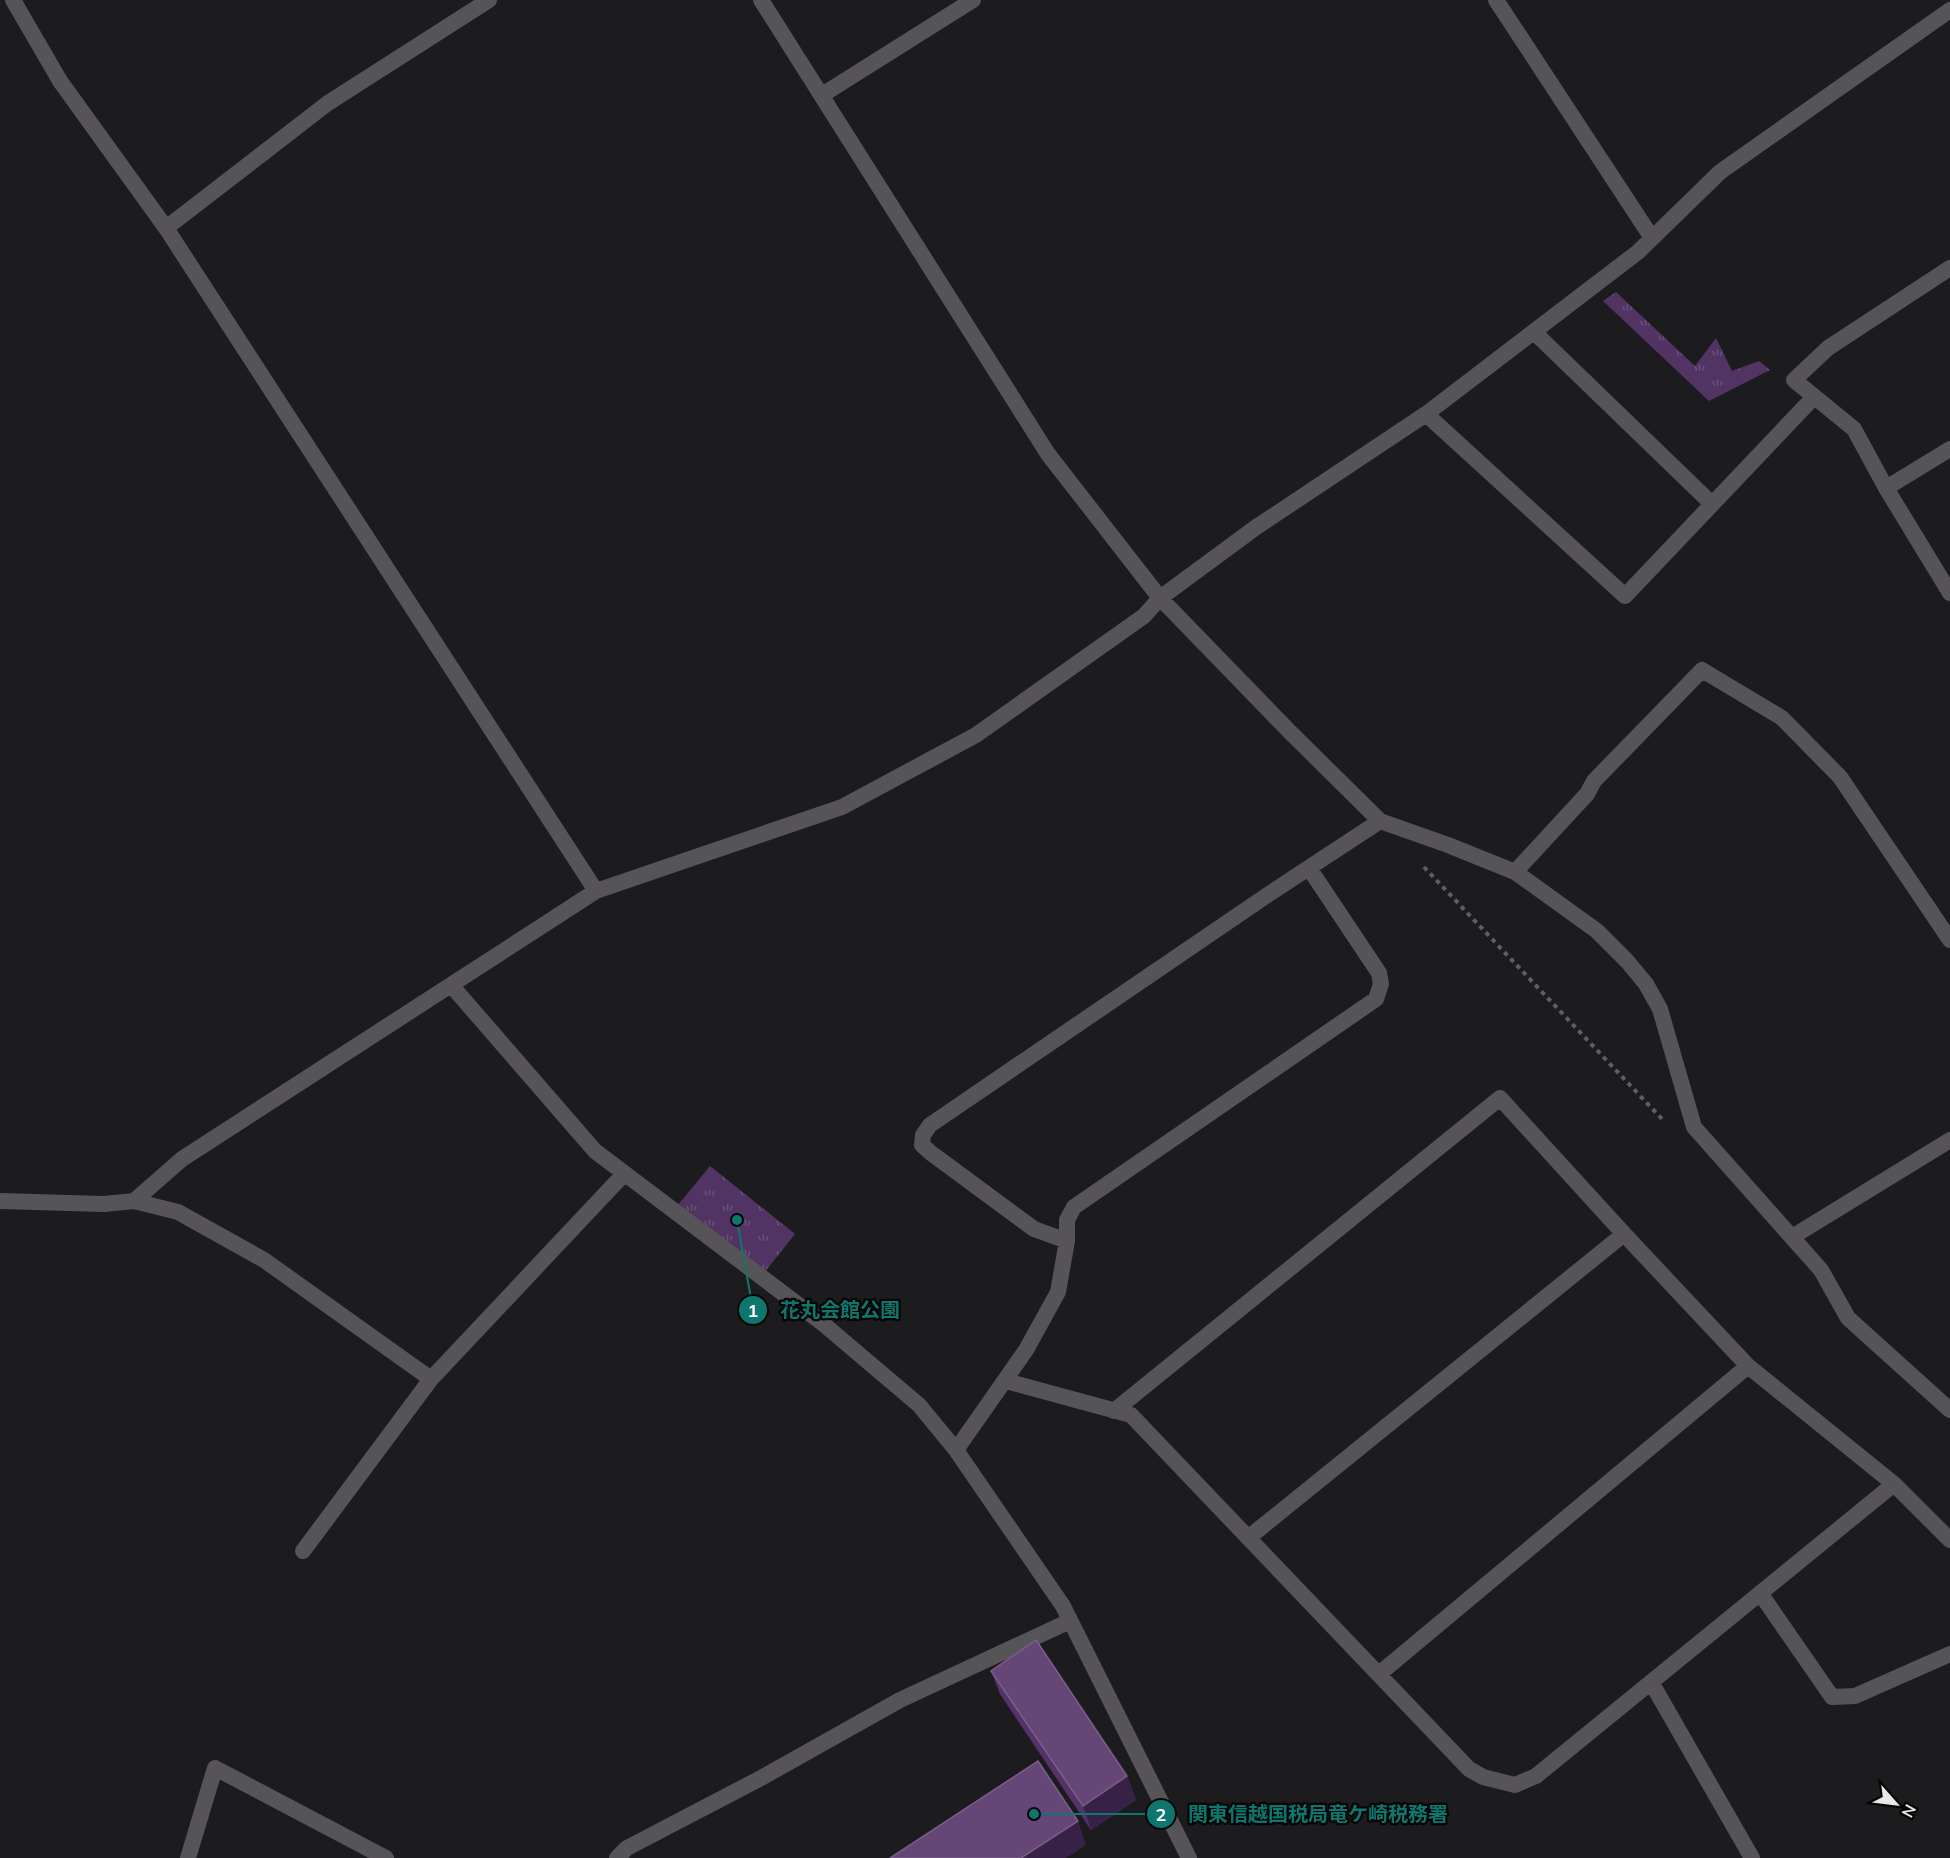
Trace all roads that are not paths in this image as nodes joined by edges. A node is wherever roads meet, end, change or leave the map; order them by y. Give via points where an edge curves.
1 (13, 0) edge
2 (489, 0) edge
3 (761, 0) edge
4 (973, 0) edge
5 (1496, 0) edge
6 (1950, 10) edge
7 (822, 95) junction
8 (166, 228) junction
9 (1652, 238) junction
10 (1950, 268) edge
11 (1534, 332) junction
12 (1814, 397) junction
13 (1426, 414) junction
14 (1950, 449) edge
15 (1886, 488) junction
16 (1712, 504) junction
17 (1950, 592) edge
18 (1160, 598) junction
19 (1380, 821) junction
20 (1309, 868) junction
21 (1515, 872) junction
22 (596, 891) junction
23 (1950, 940) edge
24 (452, 985) junction
25 (1950, 1140) edge
26 (624, 1174) junction
27 (134, 1200) junction
28 (0, 1201) edge
29 (1624, 1234) junction
30 (1792, 1237) junction
31 (1067, 1241) junction
32 (1748, 1366) junction
33 (430, 1379) junction
34 (1006, 1381) junction
35 (1950, 1410) edge
36 (1114, 1411) junction
37 (956, 1450) junction
38 (1894, 1484) junction
39 (1248, 1538) junction
40 (1950, 1540) edge
41 (303, 1551) dead end
42 (1760, 1593) junction
43 (1070, 1621) junction
44 (1950, 1654) edge
45 (1378, 1674) junction
46 (1651, 1682) junction
47 (188, 1858) edge
48 (387, 1858) edge
49 (617, 1858) edge
50 (1189, 1858) edge
51 (1752, 1858) edge

1 - 8 street via 60,81
2 - 8 street via 328,103
3 - 7 street
4 - 7 street
5 - 9 street
6 - 9 street via 1720,172
7 - 18 street via 1048,454
8 - 22 street
9 - 11 street
10 - 12 street via 1828,348 1794,380
11 - 13 street
11 - 16 street
12 - 15 street via 1854,429
12 - 16 street
13 - 16 street via 1625,596
13 - 18 street via 1255,528
14 - 15 street
15 - 17 street
18 - 19 street
18 - 22 street via 1144,616 976,735 842,807
19 - 20 street
19 - 21 street
20 - 31 street via 1379,973 1382,984 1376,999 1074,1207 1067,1221
20 - 31 street via 930,1125 922,1145 931,1153 1034,1229
21 - 23 street via 1587,794 1594,781 1702,670 1782,718 1840,777
21 - 30 street via 1597,931 1646,984 1660,1009 1694,1127
22 - 24 street
24 - 26 street via 595,1151
24 - 27 street via 182,1159
25 - 30 street
26 - 33 street
26 - 37 street via 821,1322 920,1405
27 - 28 street via 104,1204
27 - 33 street via 178,1212 264,1260
29 - 32 street
29 - 36 street via 1500,1098
29 - 39 street
30 - 35 street via 1821,1270 1848,1318
31 - 34 street via 1058,1292
32 - 38 street
32 - 45 street
33 - 41 street
34 - 36 street
34 - 37 street
36 - 39 street via 1131,1415
37 - 43 street
38 - 40 street
38 - 42 street
39 - 45 street
42 - 44 street via 1832,1697 1856,1696
42 - 46 street
43 - 49 street via 900,1700 627,1848
43 - 50 street
45 - 46 street via 1469,1769 1515,1785 1536,1776
46 - 51 street
47 - 48 street via 215,1768

